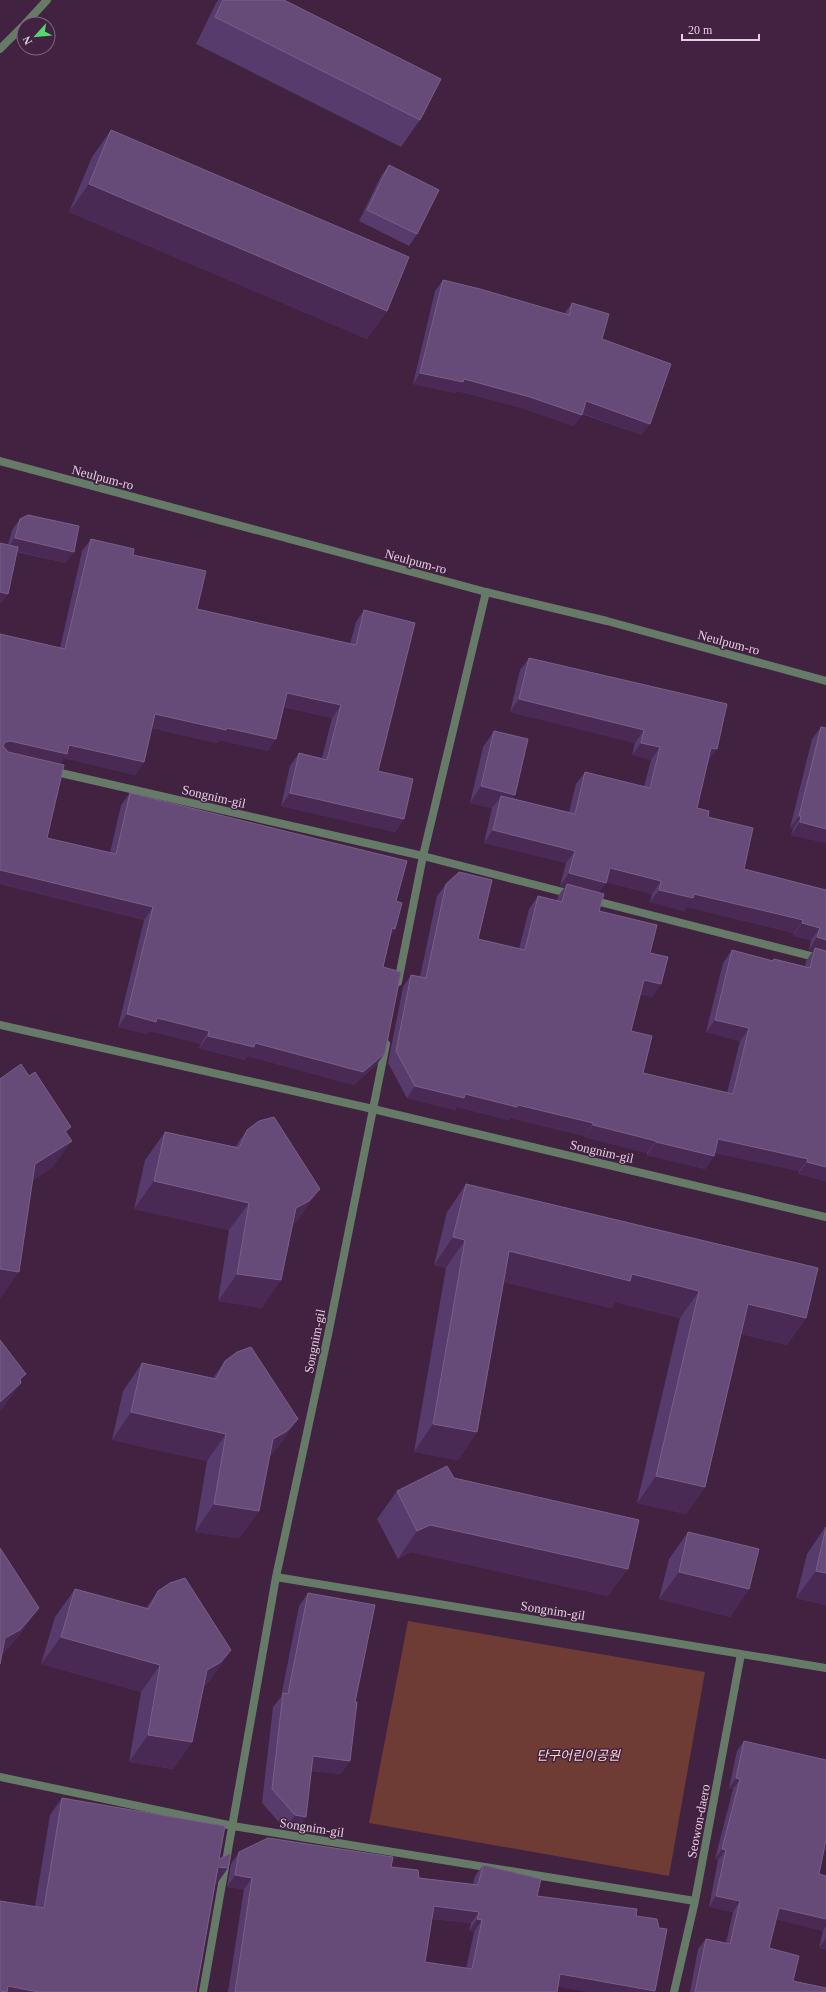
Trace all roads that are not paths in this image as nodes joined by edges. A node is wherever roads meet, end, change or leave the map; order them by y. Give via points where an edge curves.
1 (47, 0) edge
2 (33, 16) edge
3 (16, 34) edge
4 (0, 49) edge
5 (0, 462) edge
6 (486, 592) junction
7 (826, 681) edge
8 (46, 769) edge
9 (423, 856) junction
10 (826, 960) edge
11 (396, 994) edge
12 (0, 1025) edge
13 (388, 1032) edge
14 (373, 1109) junction
15 (826, 1217) edge
16 (276, 1577) junction
17 (741, 1654) junction
18 (826, 1668) edge
19 (0, 1777) edge
20 (233, 1826) junction
21 (695, 1901) junction
22 (203, 1992) edge
23 (674, 1992) edge

1 - 2 street
3 - 4 street
5 - 6 street, Neulpum-ro
6 - 7 street, Neulpum-ro via 607,621
6 - 9 street
8 - 9 street, Songnim-gil
9 - 10 street, Songnim-gil
9 - 11 street
12 - 14 street, Songnim-gil
13 - 14 street, Songnim-gil
14 - 15 street, Songnim-gil
14 - 16 street, Songnim-gil
16 - 17 street, Songnim-gil
16 - 20 street, Songnim-gil
17 - 18 street, Songnim-gil
17 - 21 street, Seowon-daero
19 - 20 street, Songnim-gil
20 - 21 street, Songnim-gil
20 - 22 street, Songnim-gil
21 - 23 street, Seowon-daero

